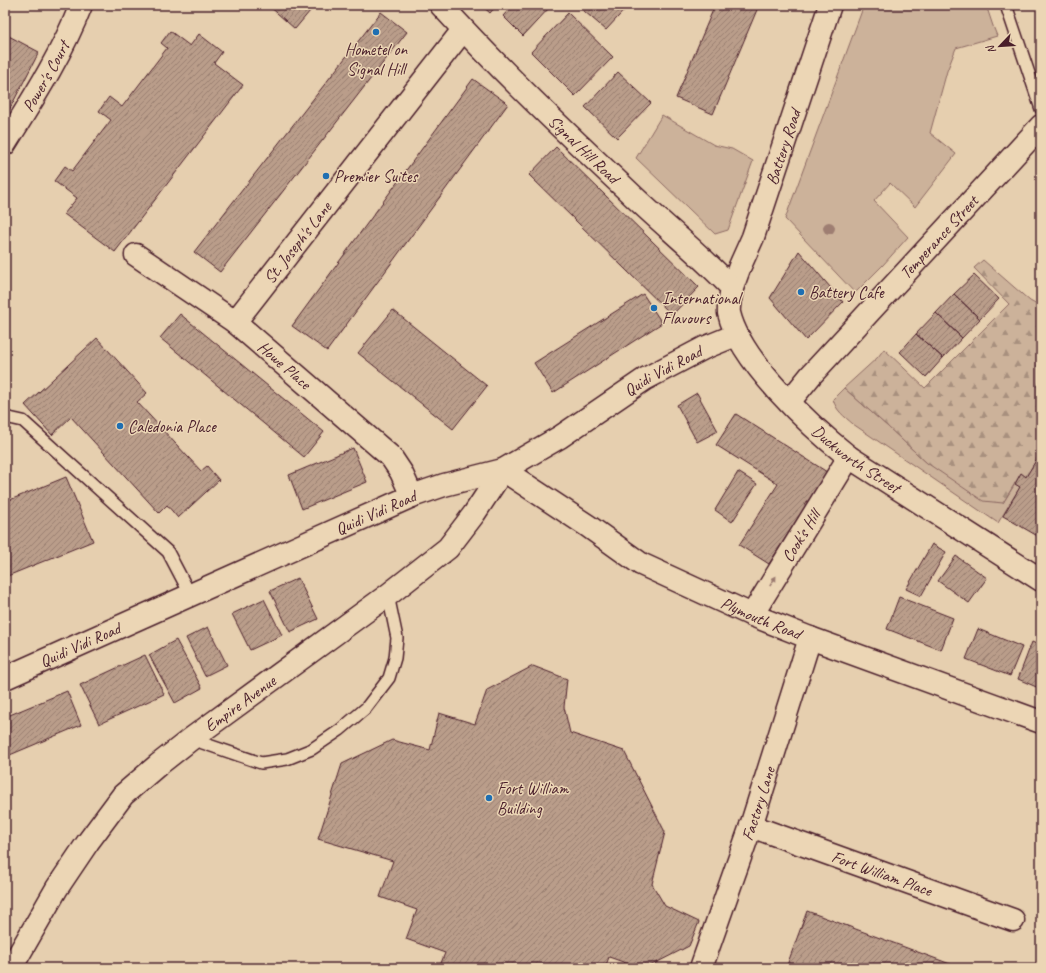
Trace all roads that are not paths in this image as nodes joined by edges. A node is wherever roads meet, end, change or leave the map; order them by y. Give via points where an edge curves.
1 (81, 5) edge
2 (441, 5) edge
3 (830, 5) edge
4 (1006, 5) edge
5 (463, 30) junction
6 (1041, 109) edge
7 (1041, 126) edge
8 (5, 144) edge
9 (136, 255) dead end
10 (732, 288) junction
11 (235, 322) junction
12 (736, 334) junction
13 (789, 402) junction
14 (5, 417) edge
15 (849, 457) junction
16 (503, 470) junction
17 (412, 496) junction
18 (1041, 580) edge
19 (190, 594) junction
20 (388, 595) junction
21 (752, 615) junction
22 (810, 638) junction
23 (5, 678) edge
24 (1041, 722) edge
25 (191, 739) junction
26 (751, 826) junction
27 (1013, 920) dead end
28 (12, 968) edge
29 (701, 968) edge

1 - 8 street, Power's Court via 38,92
2 - 5 street, Signal Hill Road
3 - 10 street, Battery Road via 753,237
4 - 6 lane
5 - 10 street, Signal Hill Road via 628,192
5 - 11 street, St. Joseph's Lane
7 - 13 street, Temperance Street
9 - 11 street, Howe Place
10 - 12 street, Duckworth Street via 729,311
11 - 17 street, Howe Place via 391,457 402,472
12 - 13 street, Duckworth Street via 762,372
12 - 16 street, Quidi Vidi Road via 645,379 560,436
13 - 15 street, Duckworth Street via 824,437
14 - 19 lane via 23,421 168,552
15 - 18 street, Duckworth Street
21 -> 15 street, Cook's Hill
16 - 17 street, Quidi Vidi Road via 444,484
16 - 20 street, Empire Avenue via 448,548
16 - 21 street, Plymouth Road via 641,564
17 - 19 street, Quidi Vidi Road
19 - 23 street, Quidi Vidi Road
20 - 25 street, Empire Avenue
20 - 25 lane via 397,638 389,678 366,708 340,730 312,749 288,759 261,763
21 - 22 street, Plymouth Road
22 - 24 street, Plymouth Road
22 - 26 street, Factory Lane
25 - 28 street, Empire Avenue via 123,795 57,888
26 - 27 street, Fort William Place
26 - 29 street, Factory Lane

